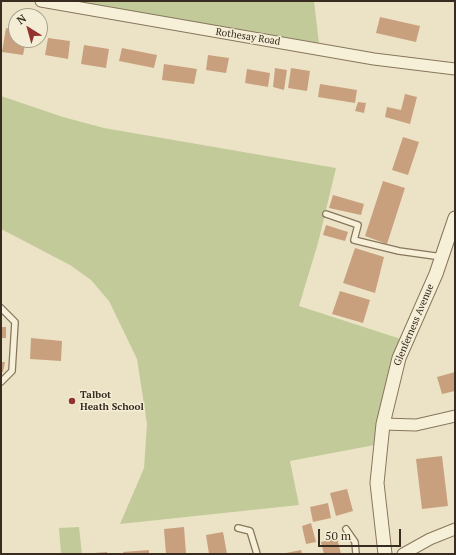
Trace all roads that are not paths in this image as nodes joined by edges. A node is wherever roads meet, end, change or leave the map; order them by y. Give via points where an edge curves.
1 (41, 1) edge
2 (455, 69) edge
3 (326, 214) dead end
4 (455, 218) edge
5 (442, 257) junction
6 (1, 308) edge
7 (1, 382) edge
8 (455, 416) edge
9 (383, 424) junction
10 (238, 528) dead end
11 (455, 529) edge
12 (346, 530) dead end
13 (257, 554) edge
14 (356, 554) edge
15 (385, 554) edge
16 (403, 554) edge

1 - 2 street, Rothesay Road via 367,58
3 - 5 lane via 358,225 354,240 399,251
4 - 5 street, Glenferness Avenue
5 - 9 street, Glenferness Avenue via 399,358
6 - 7 lane via 15,322 12,371
8 - 9 street via 416,425
9 - 15 street, Glenferness Avenue via 377,483
10 - 13 lane via 250,532
11 - 16 street
12 - 14 lane via 355,542

